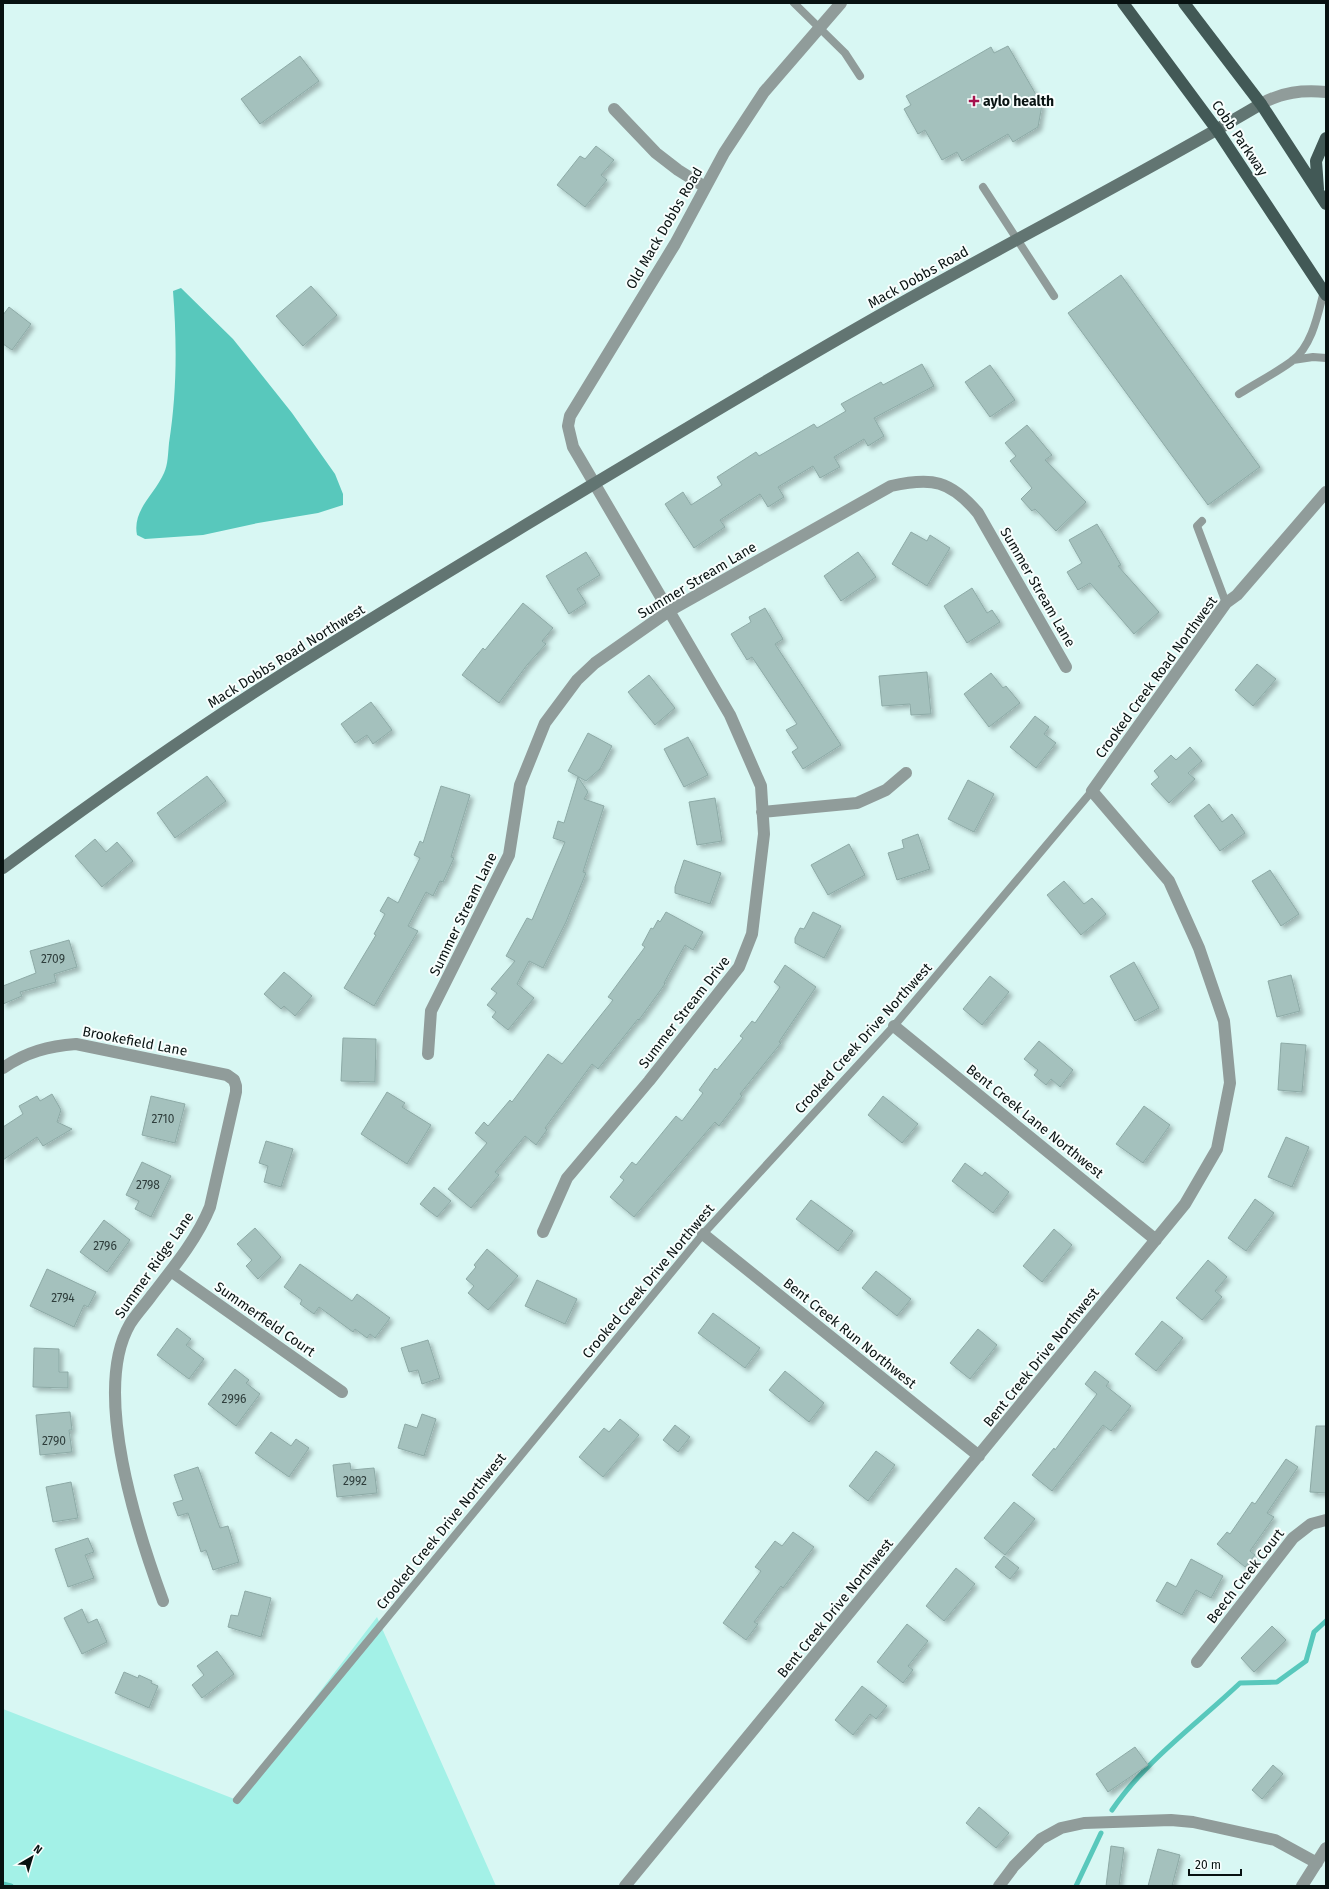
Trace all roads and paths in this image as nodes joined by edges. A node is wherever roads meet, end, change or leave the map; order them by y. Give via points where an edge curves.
1 (794, 3) edge
2 (841, 3) edge
3 (1124, 3) edge
4 (1184, 3) edge
5 (819, 26) junction
6 (860, 76) dead end
7 (1326, 92) edge
8 (1261, 104) junction
9 (614, 109) dead end
10 (1217, 130) junction
11 (1326, 138) edge
12 (705, 187) junction
13 (983, 187) dead end
14 (1318, 192) junction
15 (1326, 204) edge
16 (1017, 240) junction
17 (1325, 293) edge
18 (1054, 296) dead end
19 (1326, 358) edge
20 (1293, 360) junction
21 (1239, 394) dead end
22 (594, 484) junction
23 (1326, 492) edge
24 (1202, 522) dead end
25 (1226, 603) junction
26 (669, 611) junction
27 (1066, 668) dead end
28 (906, 773) dead end
29 (1092, 791) junction
30 (762, 812) junction
31 (3, 868) edge
32 (894, 1026) junction
33 (428, 1054) dead end
34 (3, 1068) edge
35 (236, 1086) joint
36 (543, 1232) dead end
37 (703, 1234) junction
38 (1156, 1240) junction
39 (171, 1270) junction
40 (342, 1392) dead end
41 (979, 1456) junction
42 (1326, 1520) edge
43 (164, 1601) dead end
44 (1197, 1662) dead end
45 (238, 1800) dead end
46 (1326, 1848) edge
47 (1317, 1863) junction
48 (625, 1886) edge
49 (999, 1886) edge
50 (1302, 1886) edge

1 - 5 lane
2 - 5 street, Old Mack Dobbs Road
3 - 10 main road, Cobb Parkway
4 - 8 main road
5 - 6 lane via 845,53
5 - 12 street, Old Mack Dobbs Road via 764,92
7 - 8 street via 1306,90 1285,94
8 - 10 street, Mack Dobbs Road
8 - 14 main road
9 - 12 street via 656,153
10 - 16 street, Mack Dobbs Road
10 - 17 main road, Cobb Parkway
11 - 14 main road via 1316,161
12 - 22 street, Old Mack Dobbs Road via 675,244 570,416 568,426 573,447
13 - 16 lane
14 - 15 main road
16 - 18 lane
16 - 22 street, Mack Dobbs Road via 902,302
17 - 20 lane via 1309,337
19 - 20 lane
20 - 21 lane
22 - 26 street, Summer Stream Drive
22 - 31 street, Mack Dobbs Road Northwest via 288,670 89,804
23 - 25 street, Crooked Creek Road Northwest via 1237,595
24 - 25 lane via 1197,526
25 - 29 street, Crooked Creek Road Northwest
26 - 27 street, Summer Stream Lane via 891,486 917,480 940,484 965,497 978,513
26 - 30 street, Summer Stream Drive via 730,715 761,786
26 - 33 street, Summer Stream Lane via 595,663 577,680 545,723 520,785 509,855 431,1011
28 - 30 street via 886,790 857,803
29 - 32 lane, Crooked Creek Drive Northwest
29 - 38 street, Bent Creek Drive Northwest via 1169,880 1199,948 1224,1021 1230,1083 1216,1149 1185,1204
30 - 36 street, Summer Stream Drive via 764,834 752,934 739,967 649,1081 567,1178
32 - 37 lane, Crooked Creek Drive Northwest
32 - 38 street, Bent Creek Lane Northwest
34 - 35 street, Brookefield Lane via 31,1052 76,1044 227,1074
35 - 39 street, Summer Ridge Lane via 232,1115 206,1219
37 - 41 street, Bent Creek Run Northwest
37 - 45 lane, Crooked Creek Drive Northwest
38 - 41 street, Bent Creek Drive Northwest
39 - 40 street, Summerfield Court
39 - 43 street, Summer Ridge Lane via 130,1324 121,1344 116,1374 119,1441 129,1490 144,1548
41 - 48 street, Bent Creek Drive Northwest
42 - 44 street, Beech Creek Court via 1311,1524 1293,1538
46 - 47 street
47 - 49 street via 1275,1840 1192,1822 1084,1822 1061,1828 1041,1839 1014,1866
47 - 50 street

